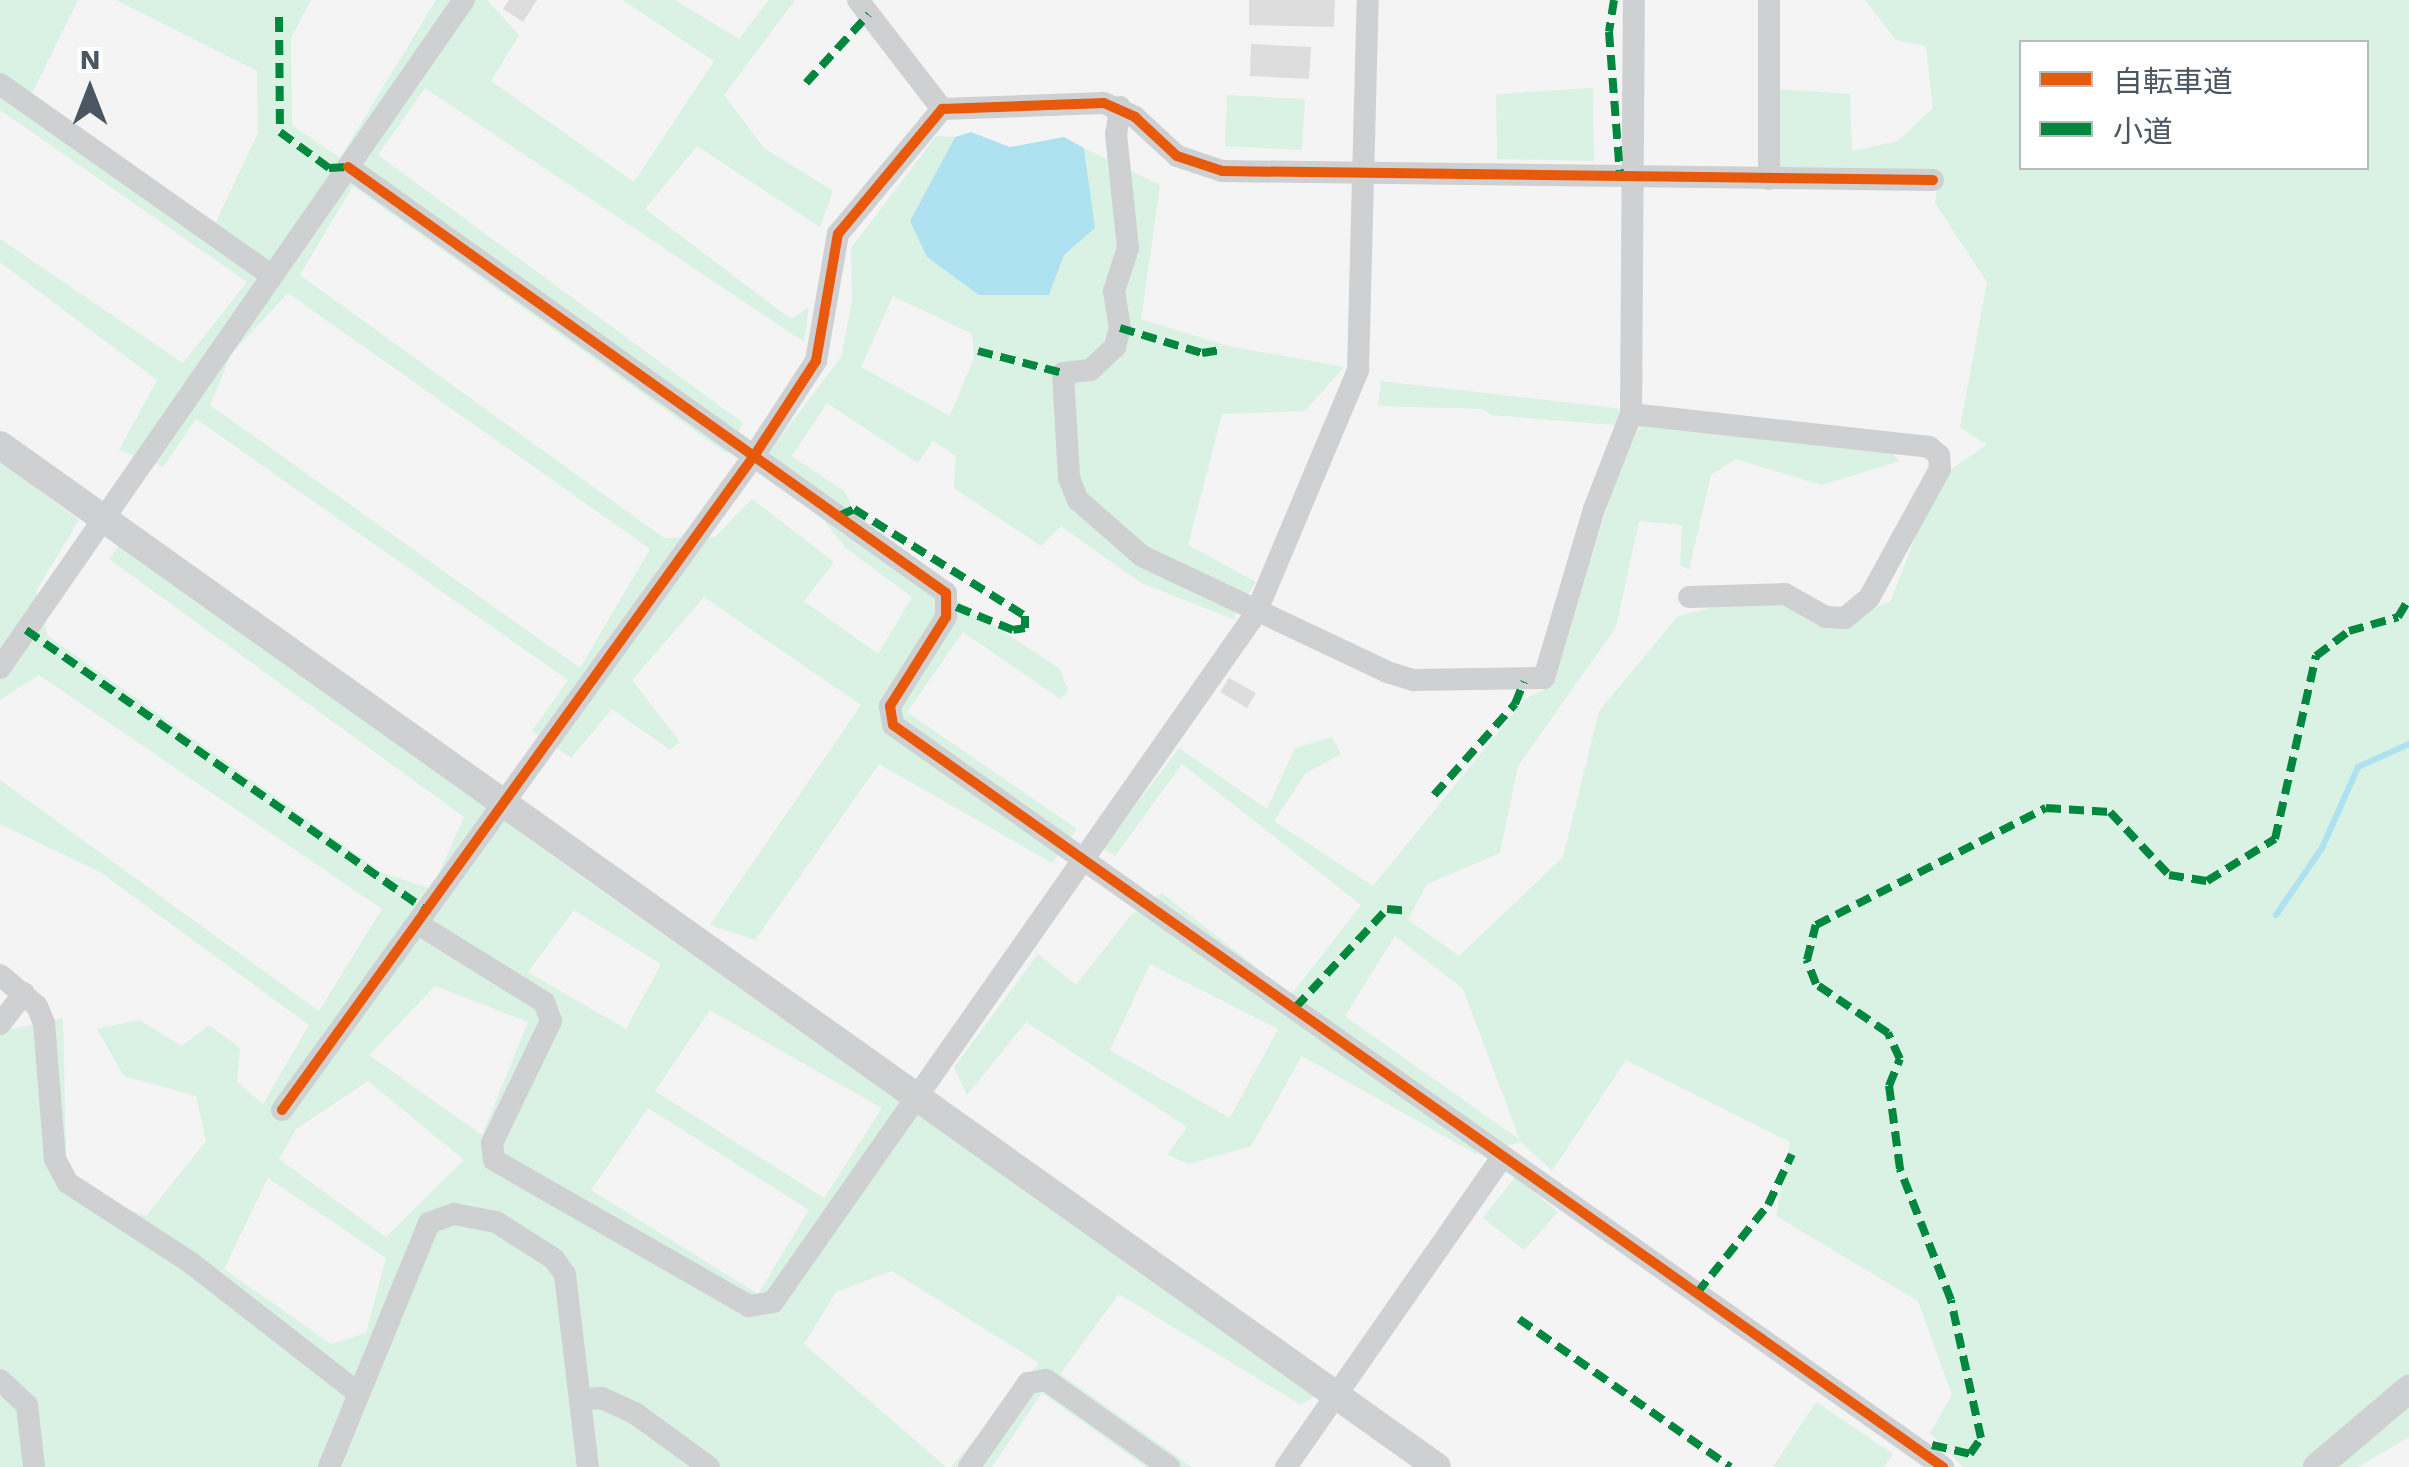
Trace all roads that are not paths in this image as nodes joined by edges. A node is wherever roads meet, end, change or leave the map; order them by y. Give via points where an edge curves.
1 (464, 0) edge
2 (858, 0) edge
3 (1368, 0) edge
4 (1634, 0) edge
5 (1770, 0) edge
6 (0, 84) edge
7 (1120, 107) junction
8 (942, 109) junction
9 (348, 168) junction
10 (1367, 174) junction
11 (1633, 174) junction
12 (1769, 178) junction
13 (1933, 180) dead end
14 (272, 276) junction
15 (1632, 414) junction
16 (0, 445) edge
17 (756, 453) junction
18 (103, 518) junction
19 (1690, 597) dead end
20 (1256, 613) junction
21 (9, 635) edge
22 (0, 668) edge
23 (506, 805) junction
24 (1083, 857) junction
25 (418, 924) junction
26 (0, 975) edge
27 (24, 993) junction
28 (0, 1024) edge
29 (917, 1097) junction
30 (282, 1110) dead end
31 (1503, 1156) junction
32 (0, 1380) edge
33 (2409, 1389) edge
34 (357, 1392) junction
35 (1337, 1396) junction
36 (583, 1398) junction
37 (1911, 1458) edge
38 (34, 1467) edge
39 (329, 1467) edge
40 (588, 1467) edge
41 (710, 1467) edge
42 (969, 1467) edge
43 (1169, 1467) edge
44 (1286, 1467) edge
45 (1436, 1467) edge
46 (1943, 1467) edge
47 (2317, 1467) edge

1 - 9 street
2 - 8 street
3 - 10 street
4 - 11 street
5 - 12 street
6 - 14 street
7 - 8 street
7 - 10 street via 1195,166
7 - 20 street via 1116,134 1128,248 1114,291 1120,328 1114,347 1090,370 1063,373 1068,478 1078,500 1142,556
8 - 17 street via 838,234 816,361
9 - 14 street
9 - 17 street
10 - 11 street
10 - 20 street via 1358,370
11 - 12 street
11 - 15 street
12 - 13 street
14 - 18 street
15 - 19 street via 1929,447 1939,455 1940,469 1868,598 1844,618 1826,617 1785,594
15 - 20 street via 1594,509 1544,678 1414,680
16 - 18 street
17 - 23 street
17 - 24 street via 946,593 946,618 890,706 894,725
18 - 21 street
18 - 23 street
20 - 24 street
21 - 22 street
23 - 25 street
23 - 29 street
24 - 29 street
24 - 31 street
25 - 29 street via 544,1002 550,1021 492,1143 494,1160 748,1306 773,1302
25 - 30 street
26 - 27 street
27 - 28 street
27 - 34 street via 44,1023 56,1159 68,1183 191,1263
29 - 35 street
31 - 35 street
31 - 37 street
32 - 38 street via 27,1405
33 - 47 street
34 - 36 street via 429,1223 454,1214 496,1222 554,1259 565,1275
34 - 39 street
35 - 44 street
35 - 45 street
36 - 40 street
36 - 41 street via 602,1398 636,1414
37 - 46 street
42 - 43 street via 1028,1384 1046,1380

